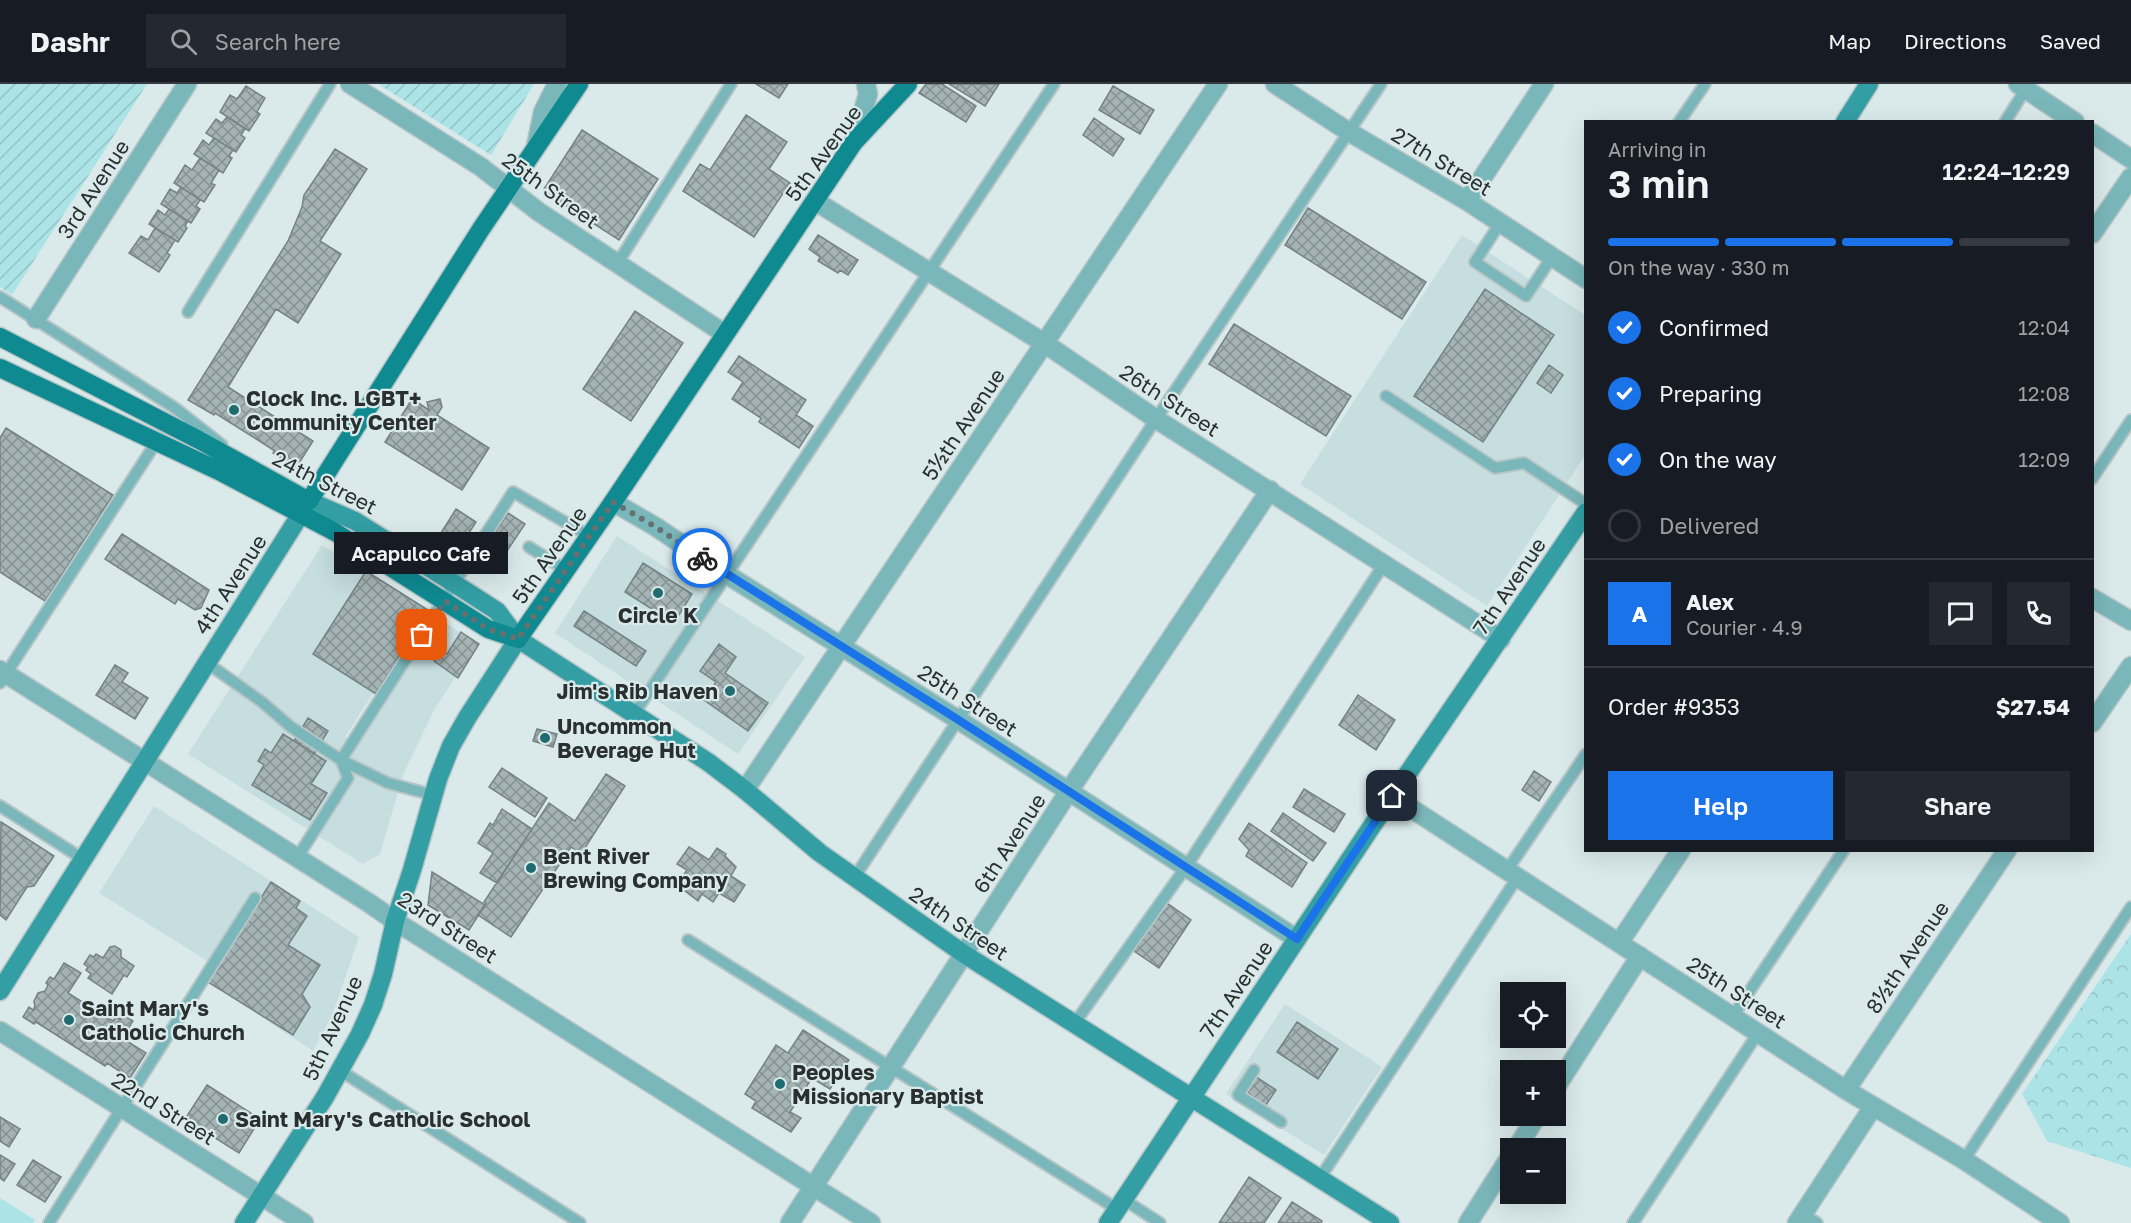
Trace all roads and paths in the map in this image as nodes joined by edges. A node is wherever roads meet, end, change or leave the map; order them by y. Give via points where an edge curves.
1 (187, 84) edge
2 (330, 84) edge
3 (350, 84) edge
4 (557, 84) edge
5 (579, 84) edge
6 (731, 84) edge
7 (866, 84) edge
8 (908, 84) edge
9 (1054, 84) edge
10 (1218, 84) edge
11 (1275, 84) edge
12 (1381, 84) edge
13 (1544, 84) edge
14 (1704, 84) edge
15 (1869, 84) edge
16 (2024, 86) edge
17 (1681, 120) edge
18 (1846, 120) edge
19 (2006, 120) edge
20 (2072, 120) edge
21 (1349, 132) junction
22 (2094, 134) edge
23 (854, 142) junction
24 (536, 146) junction
25 (2131, 159) edge
26 (2131, 177) edge
27 (503, 195) junction
28 (815, 201) junction
29 (1467, 201) junction
30 (1500, 223) junction
31 (2094, 231) edge
32 (1552, 257) junction
33 (617, 264) junction
34 (1583, 272) edge
35 (929, 273) junction
36 (0, 297) edge
37 (188, 312) dead end
38 (36, 319) junction
39 (724, 334) junction
40 (0, 337) edge
41 (1044, 344) junction
42 (0, 368) edge
43 (1386, 396) dead end
44 (1156, 419) junction
45 (2131, 420) edge
46 (157, 441) junction
47 (255, 471) junction
48 (2094, 476) edge
49 (1270, 490) junction
50 (613, 502) junction
51 (1584, 503) edge
52 (305, 508) junction
53 (1584, 515) edge
54 (590, 536) junction
55 (529, 547) dead end
56 (1384, 564) junction
57 (566, 570) junction
58 (726, 574) junction
59 (455, 584) junction
60 (2094, 599) edge
61 (445, 601) junction
62 (2131, 621) edge
63 (518, 639) junction
64 (1501, 639) junction
65 (842, 646) junction
66 (207, 663) junction
67 (2131, 666) edge
68 (2, 676) edge
69 (634, 714) junction
70 (957, 719) junction
71 (2094, 720) edge
72 (1584, 757) edge
73 (341, 759) junction
74 (144, 762) junction
75 (745, 790) junction
76 (1069, 791) junction
77 (432, 795) junction
78 (1392, 796) junction
79 (0, 806) edge
80 (1680, 852) edge
81 (1843, 852) edge
82 (2006, 852) edge
83 (297, 858) junction
84 (83, 859) junction
85 (1186, 867) junction
86 (1512, 875) junction
87 (854, 878) junction
88 (255, 898) dead end
89 (2131, 907) edge
90 (395, 921) junction
91 (1297, 939) junction
92 (688, 940) dead end
93 (1618, 943) junction
94 (964, 954) junction
95 (1640, 956) junction
96 (0, 991) edge
97 (1733, 1016) junction
98 (1074, 1024) junction
99 (0, 1031) edge
100 (1758, 1033) junction
101 (891, 1066) junction
102 (1254, 1070) dead end
103 (341, 1071) junction
104 (1566, 1071) edge
105 (1846, 1090) junction
106 (1191, 1098) junction
107 (1873, 1107) junction
108 (123, 1108) junction
109 (1281, 1122) dead end
110 (1964, 1160) junction
111 (1500, 1173) edge
112 (1320, 1178) junction
113 (812, 1187) junction
114 (262, 1197) junction
115 (1116, 1210) edge
116 (1806, 1220) edge
117 (50, 1223) edge
118 (244, 1223) edge
119 (304, 1223) edge
120 (580, 1223) edge
121 (789, 1223) edge
122 (871, 1223) edge
123 (1160, 1223) edge
124 (1390, 1223) edge
125 (1468, 1223) edge
126 (1633, 1223) edge
127 (2060, 1223) edge

1 - 38 street, 3rd Avenue
2 - 37 lane
3 - 27 street, 25th Street via 481,167
4 - 24 street via 543,112
5 - 24 main road
6 - 33 lane
7 - 23 street via 868,94
8 - 23 main road, 5th Avenue
9 - 35 lane
10 - 41 street, 5½th Avenue
11 - 21 street, 27th Street
12 - 21 lane
13 - 29 street
14 - 17 lane
15 - 18 street
16 - 19 lane
16 - 20 street
21 - 29 street, 27th Street
21 - 44 lane
22 - 25 street
23 - 28 main road, 5th Avenue
24 - 27 main road
26 - 31 street
27 - 33 street, 25th Street via 539,212
27 - 52 main road, 4th Avenue
28 - 35 street, 26th Street
28 - 39 main road, 5th Avenue
29 - 30 street, 27th Street
30 - 32 street, 27th Street
30 - 32 lane via 1474,262 1517,291 1526,296
32 - 34 street, 27th Street
33 - 39 street, 25th Street
35 - 41 street, 26th Street
35 - 58 lane
36 - 38 lane
38 - 47 lane via 175,408
39 - 50 main road, 5th Avenue
40 - 47 main road, 24th Street
41 - 44 street, 26th Street
41 - 65 street, 5½th Avenue
42 - 46 main road, 24th Street
43 - 51 lane via 1495,468 1524,463
44 - 49 street, 26th Street
44 - 70 lane
45 - 48 lane
46 - 52 main road, 24th Street
46 - 68 lane
47 - 52 main road, 24th Street
49 - 56 street, 26th Street
49 - 76 street, 6th Avenue
50 - 54 main road, 5th Avenue
50 - 58 street, 25th Street
52 - 59 street, 24th Street via 355,521
52 - 61 main road, 24th Street via 335,532
52 - 66 street, 4th Avenue
53 - 64 street, 7th Avenue
54 - 57 main road, 5th Avenue
54 - 59 lane via 513,492
55 - 57 lane
56 - 64 street, 26th Street
56 - 85 lane
57 - 63 main road, 5th Avenue
58 - 65 street, 25th Street
58 - 69 lane
59 - 61 lane
59 - 63 street, 24th Street via 497,611
60 - 62 street
61 - 63 main road, 24th Street via 488,629
61 - 73 lane
63 - 69 street, 24th Street
63 - 77 street, 5th Avenue via 452,746
64 - 78 street, 7th Avenue
65 - 70 street, 25th Street
65 - 75 street, 5½th Avenue
66 - 73 lane via 291,727
66 - 74 street, 4th Avenue
67 - 71 street
68 - 74 street, 23rd Street
69 - 75 street, 24th Street
70 - 76 street, 25th Street
70 - 87 lane
72 - 86 lane
73 - 77 lane via 388,783
73 - 83 lane via 348,778
74 - 83 street, 23rd Street
74 - 84 street, 4th Avenue
75 - 87 street, 24th Street
76 - 85 street, 25th Street
76 - 94 street, 6th Avenue
77 - 90 street, 5th Avenue
78 - 86 street, 25th Street
78 - 91 street, 7th Avenue
79 - 84 lane
80 - 93 street
81 - 97 lane
82 - 105 street, 8½th Avenue
83 - 90 street, 23rd Street
84 - 96 street, 4th Avenue
85 - 91 street, 25th Street
85 - 98 lane
86 - 93 street, 25th Street
86 - 112 lane
87 - 94 street, 24th Street
88 - 108 lane
89 - 110 lane
90 - 103 street, 5th Avenue via 372,1005
90 - 113 street, 23rd Street
91 - 106 street, 7th Avenue
92 - 101 lane
93 - 95 street, 25th Street
94 - 98 street, 24th Street
94 - 101 street, 6th Avenue
95 - 97 street, 25th Street
95 - 104 street
97 - 100 street, 25th Street
98 - 106 street, 24th Street
99 - 108 street, 22nd Street
100 - 105 street, 25th Street
100 - 126 lane
101 - 113 street, 6th Avenue
101 - 115 lane
102 - 109 lane via 1238,1095
103 - 114 street, 5th Avenue
103 - 120 lane
105 - 107 street, 25th Street
106 - 112 street, 24th Street
106 - 115 street, 7th Avenue
107 - 110 street, 25th Street
107 - 116 street
108 - 114 street, 22nd Street
108 - 117 lane
110 - 127 street, 25th Street
111 - 125 street
112 - 124 street, 24th Street
113 - 121 street, 6th Avenue
113 - 122 street, 23rd Street
114 - 118 street, 5th Avenue
114 - 119 street, 22nd Street
115 - 123 lane

